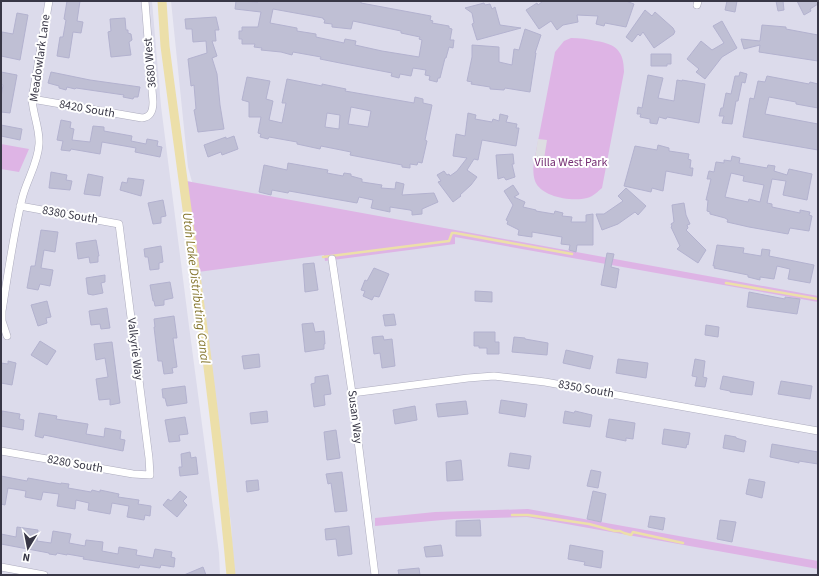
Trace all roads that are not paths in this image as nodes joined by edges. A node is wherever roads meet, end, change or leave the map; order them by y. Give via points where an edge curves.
1 (49, 1) edge
2 (145, 1) edge
3 (32, 99) junction
4 (142, 118) joint
5 (20, 206) junction
6 (119, 224) joint
7 (332, 259) dead end
8 (7, 336) dead end
9 (352, 393) junction
10 (818, 431) edge
11 (1, 451) edge
12 (150, 475) joint
13 (1, 568) edge
14 (44, 575) edge
15 (375, 575) edge

1 - 3 street, Meadowlark Lane
2 - 4 street, 3680 West via 153,110 150,115
3 - 4 street, 8420 South
3 - 5 street, Meadowlark Lane via 39,146
5 - 6 street, 8380 South
5 - 8 street, Meadowlark Lane via 1,314
6 - 12 street, Valkyrie Way
7 - 9 street, Susan Way
9 - 10 street, 8350 South via 494,376 545,382
9 - 15 street, Susan Way
11 - 12 street, 8280 South
13 - 14 street

